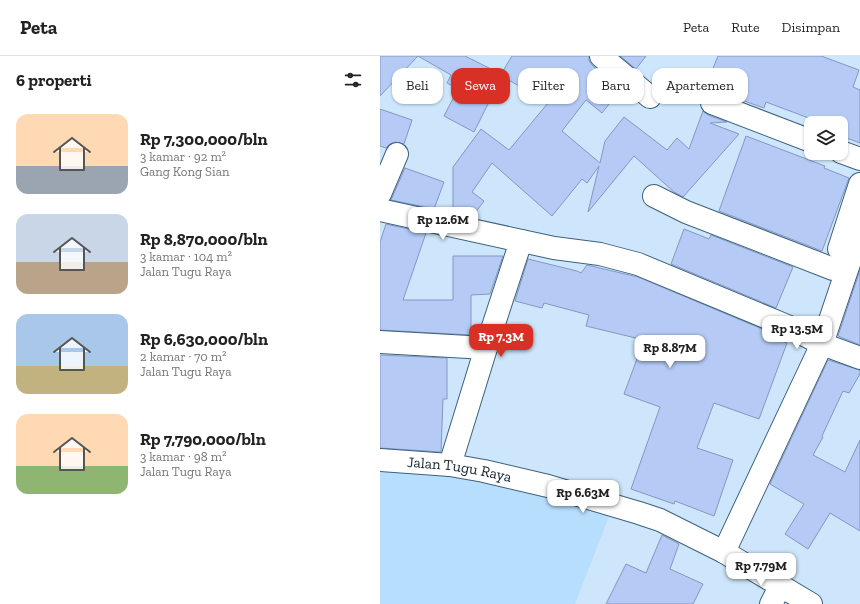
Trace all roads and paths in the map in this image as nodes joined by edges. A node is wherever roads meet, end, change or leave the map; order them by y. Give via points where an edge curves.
1 (601, 56) edge
2 (650, 97) dead end
3 (715, 104) edge
4 (804, 138) edge
5 (397, 154) dead end
6 (848, 155) edge
7 (860, 159) edge
8 (860, 184) edge
9 (380, 194) edge
10 (654, 196) dead end
11 (380, 210) edge
12 (860, 230) edge
13 (521, 241) junction
14 (833, 269) junction
15 (380, 342) edge
16 (822, 344) junction
17 (486, 348) junction
18 (860, 358) edge
19 (380, 460) edge
20 (450, 465) junction
21 (724, 552) junction
22 (776, 595) edge
23 (811, 604) edge

1 - 2 street
3 - 4 street
5 - 9 street
6 - 7 street
8 - 14 street
10 - 14 street via 686,212
11 - 13 street
12 - 16 street
13 - 16 street via 600,254 638,264 787,326
13 - 17 street
14 - 16 street via 820,321
15 - 17 street
16 - 18 street
16 - 21 street
17 - 20 street
19 - 20 street, Jalan Tugu Raya
20 - 21 street, Jalan Tugu Raya via 548,486 639,513 660,520
21 - 22 street, Jalan Tugu Raya
22 - 23 street, Jalan Tugu Raya

